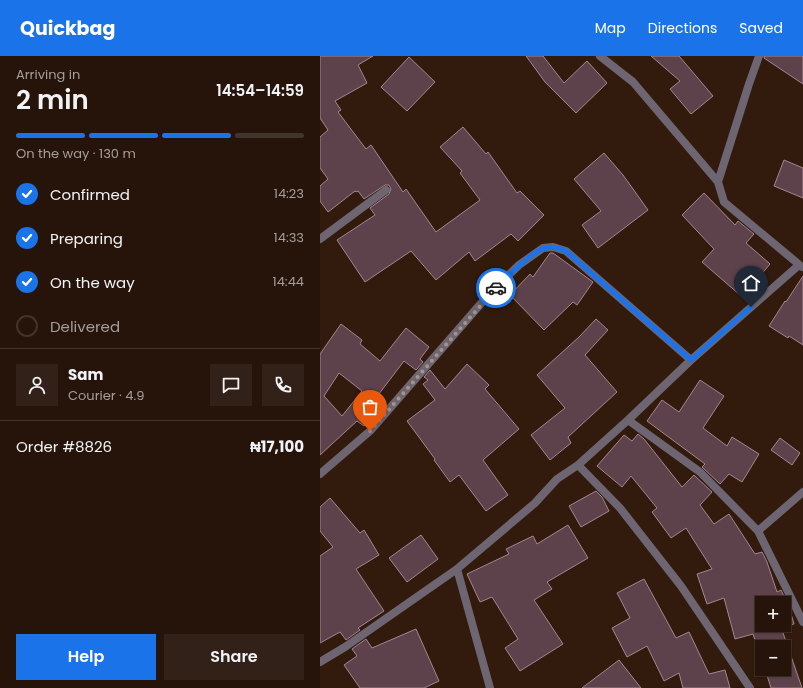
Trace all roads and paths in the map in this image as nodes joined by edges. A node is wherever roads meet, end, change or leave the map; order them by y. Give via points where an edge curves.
1 (600, 56) edge
2 (759, 56) edge
3 (718, 182) junction
4 (386, 190) dead end
5 (320, 239) edge
6 (801, 266) edge
7 (691, 360) junction
8 (628, 420) junction
9 (578, 465) junction
10 (320, 474) edge
11 (803, 492) edge
12 (758, 531) junction
13 (457, 569) junction
14 (803, 622) edge
15 (320, 662) edge
16 (490, 688) edge
17 (750, 688) edge

1 - 3 street via 633,82
2 - 3 street
3 - 6 street via 724,202
4 - 5 street
6 - 7 street
7 - 8 street
7 - 10 street via 566,251 553,247 543,248 519,265 491,292 370,431
8 - 9 street
8 - 12 street via 700,472
9 - 13 street via 557,479 535,503
9 - 17 street via 620,508 681,586
11 - 12 street
12 - 14 street
13 - 15 street via 346,647
13 - 16 street

